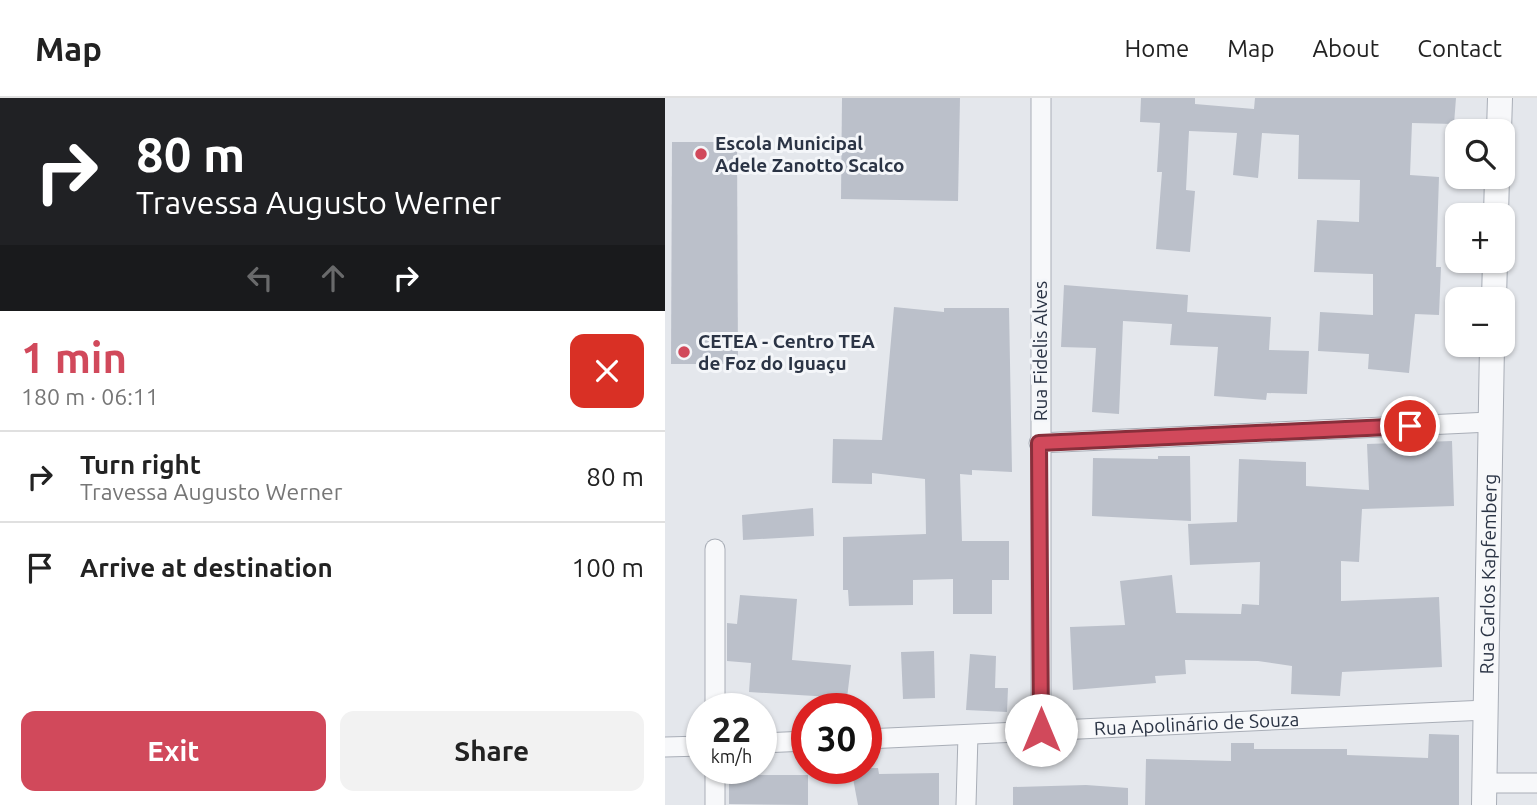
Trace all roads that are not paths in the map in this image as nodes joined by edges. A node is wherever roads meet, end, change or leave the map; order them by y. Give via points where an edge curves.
1 (1041, 98) edge
2 (1500, 98) edge
3 (1499, 119) edge
4 (1492, 357) edge
5 (1490, 422) junction
6 (1039, 443) junction
7 (715, 549) dead end
8 (715, 693) edge
9 (1486, 710) junction
10 (1041, 730) junction
11 (968, 735) junction
12 (882, 738) edge
13 (686, 746) edge
14 (665, 747) edge
15 (1537, 783) edge
16 (715, 784) edge
17 (1484, 794) edge
18 (715, 805) edge
19 (966, 805) edge

1 - 6 street, Rua Fidelis Alves
2 - 3 street
4 - 5 street, Rua Carlos Kapfemberg
5 - 6 street
5 - 9 street, Rua Carlos Kapfemberg
6 - 10 street, Rua Fidelis Alves
7 - 8 street
9 - 10 street, Rua Apolinário de Souza
9 - 17 street, Rua Carlos Kapfemberg
10 - 11 street, Rua Apolinário de Souza
11 - 12 street, Rua Apolinário de Souza
11 - 19 street
13 - 14 street
15 - 17 street
16 - 18 street

